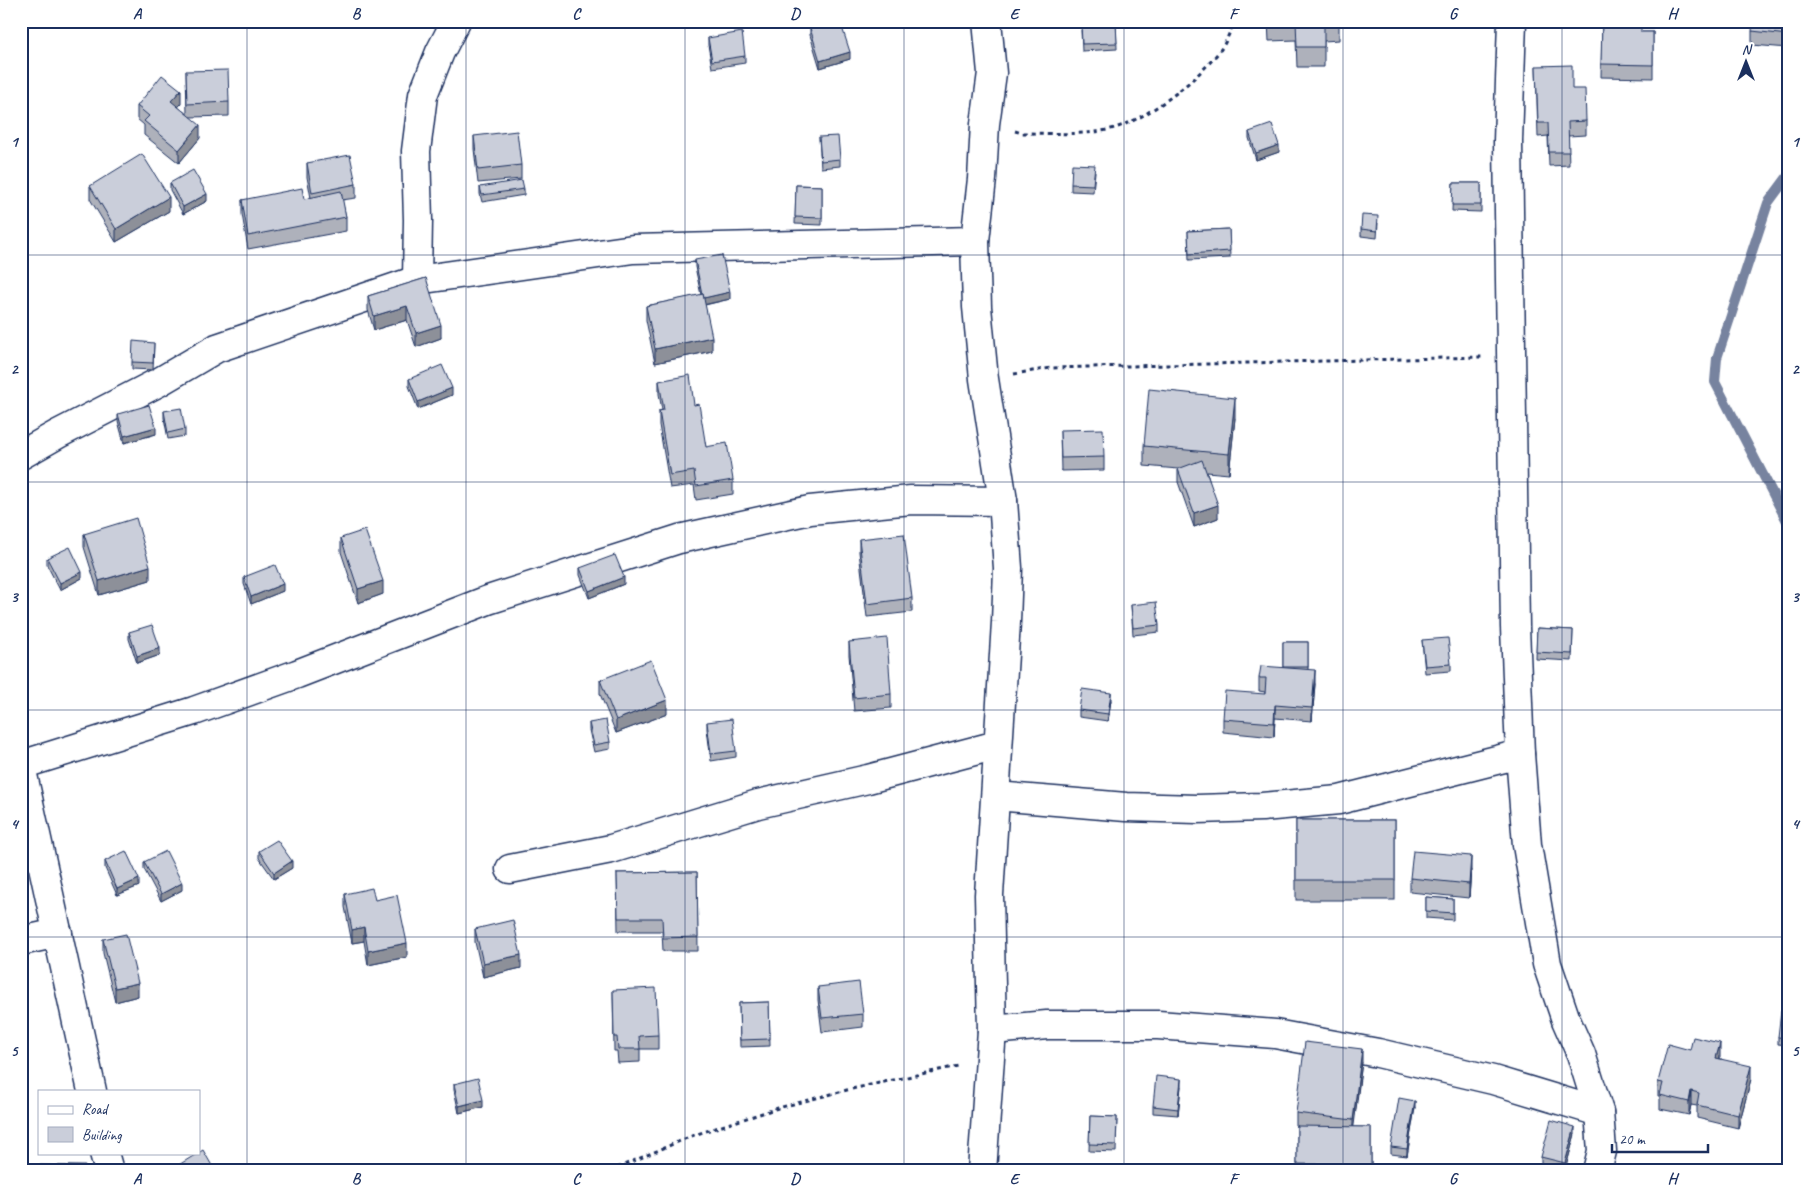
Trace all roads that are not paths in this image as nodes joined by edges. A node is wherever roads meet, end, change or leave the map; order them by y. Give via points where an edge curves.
1 (456, 21) edge
2 (987, 21) edge
3 (1512, 21) edge
4 (975, 241) junction
5 (417, 280) junction
6 (21, 455) edge
7 (1003, 501) junction
8 (997, 745) junction
9 (1520, 754) junction
10 (21, 765) edge
11 (996, 796) junction
12 (510, 869) dead end
13 (58, 933) junction
14 (21, 941) edge
15 (992, 1030) junction
16 (92, 1090) edge
17 (1599, 1112) junction
18 (104, 1154) edge
19 (109, 1171) edge
20 (982, 1171) edge
21 (1597, 1171) edge

1 - 5 street via 423,95 416,151
2 - 4 street via 992,73
3 - 9 street via 1508,141 1515,627
4 - 5 street via 633,249
4 - 7 street via 984,379
5 - 6 street via 216,348
7 - 8 street via 1008,568
7 - 10 street via 911,500 810,510 679,538 488,600 194,711
8 - 11 street
8 - 12 street via 758,804 611,849
9 - 11 street via 1339,800 1262,807 1126,807
9 - 17 street via 1527,845 1547,964
10 - 13 street
11 - 15 street via 989,895
13 - 14 street
13 - 16 street
15 - 17 street via 1047,1025 1158,1025 1275,1034 1378,1053 1493,1080
15 - 20 street
17 - 21 street via 1602,1151
18 - 19 street

